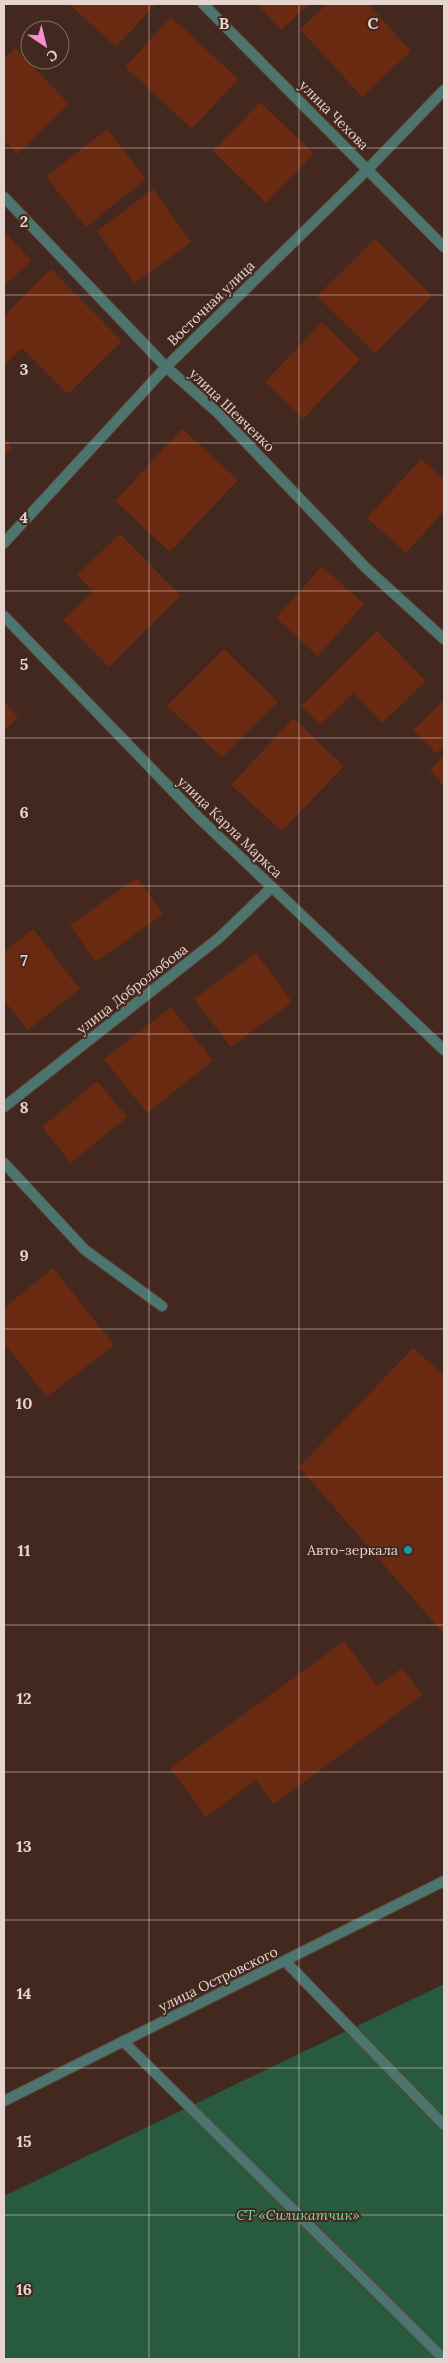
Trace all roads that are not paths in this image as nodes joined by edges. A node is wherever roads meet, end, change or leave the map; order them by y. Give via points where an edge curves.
1 (203, 4) edge
2 (444, 90) edge
3 (368, 169) junction
4 (4, 197) edge
5 (444, 247) edge
6 (166, 367) junction
7 (4, 543) edge
8 (4, 616) edge
9 (444, 639) edge
10 (272, 887) junction
11 (444, 1050) edge
12 (4, 1107) edge
13 (4, 1163) edge
14 (162, 1306) dead end
15 (444, 1880) edge
16 (284, 1962) junction
17 (124, 2041) junction
18 (4, 2100) edge
19 (444, 2125) edge
20 (444, 2359) edge

1 - 3 street, улица Чехова
2 - 3 street, Восточная улица
3 - 5 street, улица Чехова
3 - 6 street, Восточная улица
4 - 6 street, улица Шевченко
6 - 7 street, Восточная улица
6 - 9 street, улица Шевченко via 218,413 366,568
8 - 10 street, улица Карла Маркса via 198,817
10 - 11 street, улица Карла Маркса
10 - 12 street, улица Добролюбова via 219,938
13 - 14 street via 85,1250
15 - 16 street, улица Островского
16 - 17 street, улица Островского
16 - 19 street
17 - 18 street, улица Островского
17 - 20 street

